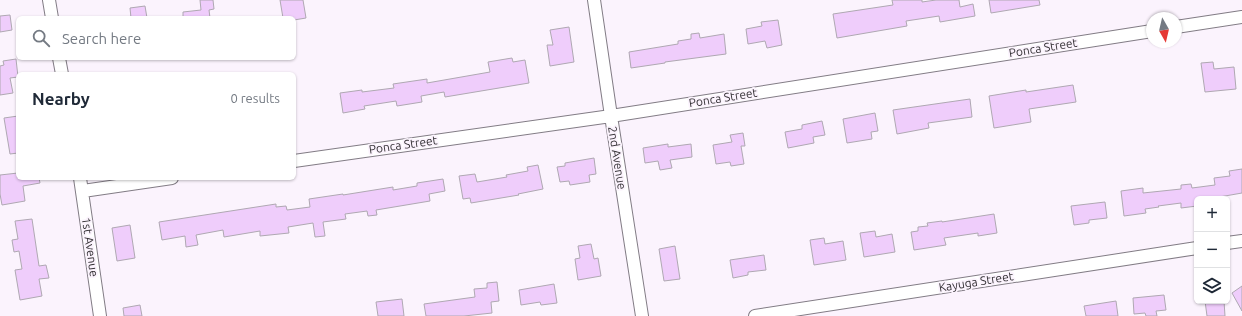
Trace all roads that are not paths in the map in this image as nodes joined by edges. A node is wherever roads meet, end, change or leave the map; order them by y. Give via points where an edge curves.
1 (49, 0) edge
2 (594, 0) edge
3 (52, 16) edge
4 (1242, 17) edge
5 (1182, 26) edge
6 (1146, 32) edge
7 (59, 60) edge
8 (62, 72) edge
9 (611, 116) junction
10 (296, 161) edge
11 (80, 180) edge
12 (158, 180) edge
13 (83, 191) junction
14 (1242, 241) edge
15 (1230, 243) edge
16 (1194, 248) edge
17 (100, 316) edge
18 (642, 316) edge
19 (755, 316) edge

1 - 3 street
2 - 9 street, 2nd Avenue
4 - 5 street
6 - 9 street, Ponca Street
7 - 8 street
9 - 10 street, Ponca Street
9 - 18 street, 2nd Avenue
11 - 13 street, 1st Avenue
12 - 13 street
13 - 17 street, 1st Avenue
14 - 15 street
16 - 19 street, Kayuga Street

